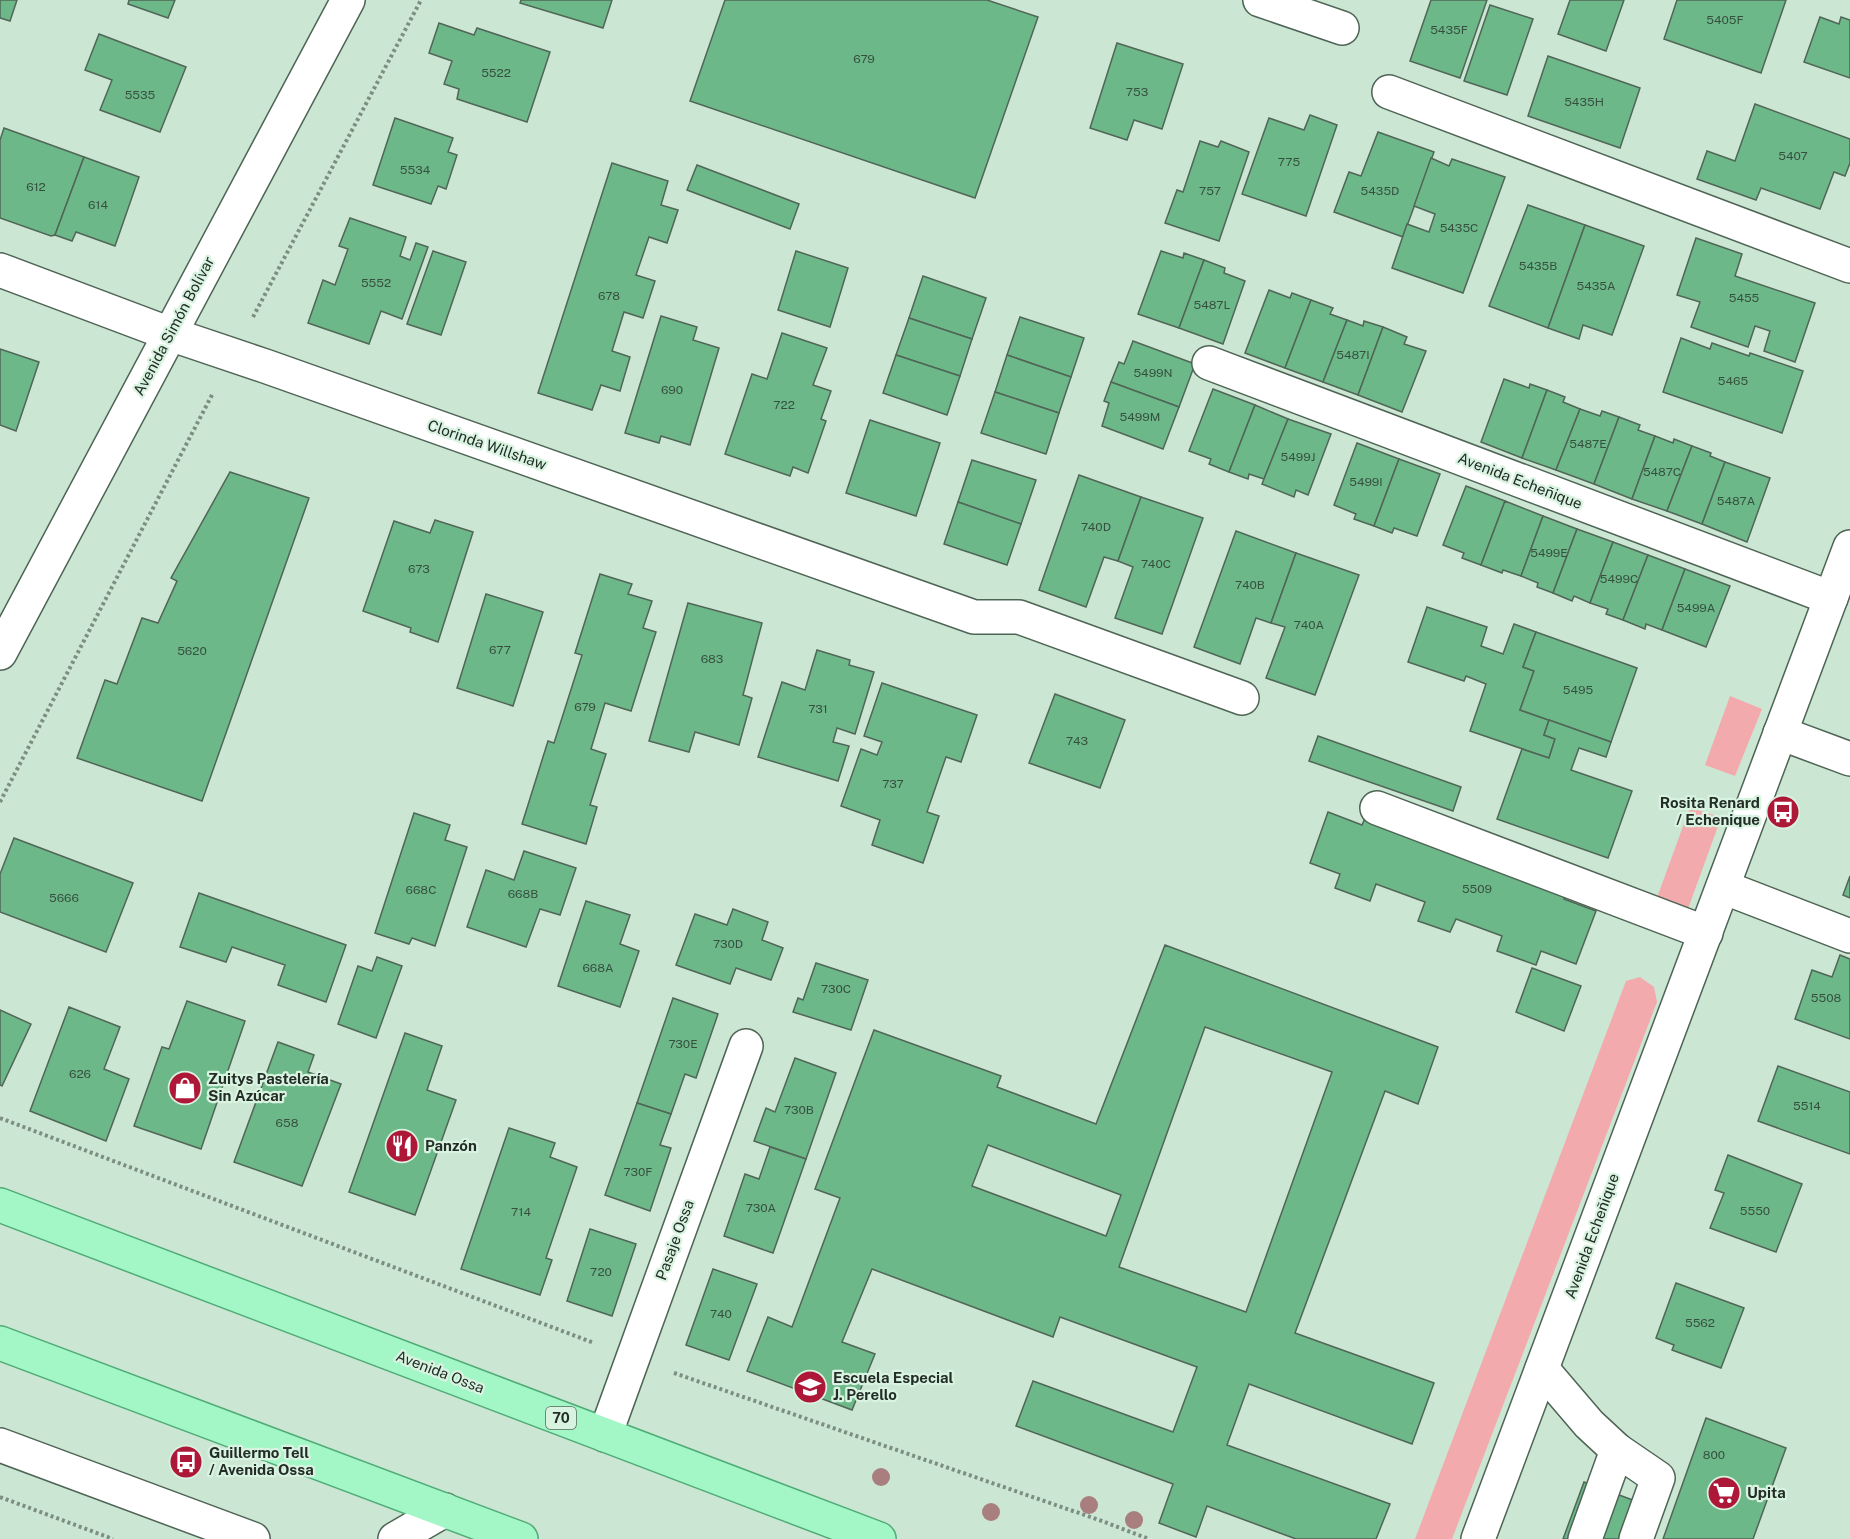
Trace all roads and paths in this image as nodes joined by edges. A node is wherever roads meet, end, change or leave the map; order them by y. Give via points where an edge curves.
1 (348, 0) edge
2 (421, 0) edge
3 (1260, 0) edge
4 (1342, 28) dead end
5 (1389, 92) dead end
6 (1850, 266) edge
7 (0, 270) edge
8 (170, 334) junction
9 (232, 356) junction
10 (1209, 363) dead end
11 (1850, 547) edge
12 (1831, 598) junction
13 (0, 653) edge
14 (1242, 698) dead end
15 (1780, 733) junction
16 (1850, 759) edge
17 (0, 802) edge
18 (1377, 808) dead end
19 (1723, 887) junction
20 (1706, 933) junction
21 (1850, 936) edge
22 (746, 1046) dead end
23 (0, 1118) edge
24 (0, 1205) edge
25 (0, 1343) edge
26 (633, 1357) junction
27 (1542, 1369) junction
28 (605, 1435) junction
29 (0, 1445) edge
30 (1617, 1450) junction
31 (0, 1497) edge
32 (445, 1510) junction
33 (113, 1539) edge
34 (251, 1539) edge
35 (395, 1539) edge
36 (521, 1539) edge
37 (879, 1539) edge
38 (1149, 1539) edge
39 (1478, 1539) edge
40 (1585, 1539) edge
41 (1636, 1539) edge

1 - 8 street, Avenida Simón Bolívar
2 - 9 path
3 - 4 street
5 - 6 street
7 - 8 street, Clorinda Willshaw
8 - 9 street, Clorinda Willshaw
8 - 13 street, Avenida Simón Bolívar
9 - 14 street, Clorinda Willshaw via 974,617 1019,617
9 - 17 path
10 - 12 street, Avenida Echeñique
11 - 12 street, Avenida Echeñique
12 - 15 street, Avenida Echeñique
15 - 16 street
15 - 19 street, Avenida Echeñique
18 - 20 street
19 - 20 street, Avenida Echeñique
19 - 21 street
20 - 27 street, Avenida Echeñique
22 - 26 street, Pasaje Ossa
23 - 26 path
24 - 28 main road, Avenida Ossa / 70
25 - 32 main road
26 - 28 street, Pasaje Ossa
26 - 38 path
27 - 30 street
27 - 39 street, Avenida Echeñique
28 - 37 main road, Avenida Ossa / 70
29 - 34 street
30 - 40 street
30 - 41 street via 1658,1478
31 - 33 path
32 - 35 street
32 - 36 main road

